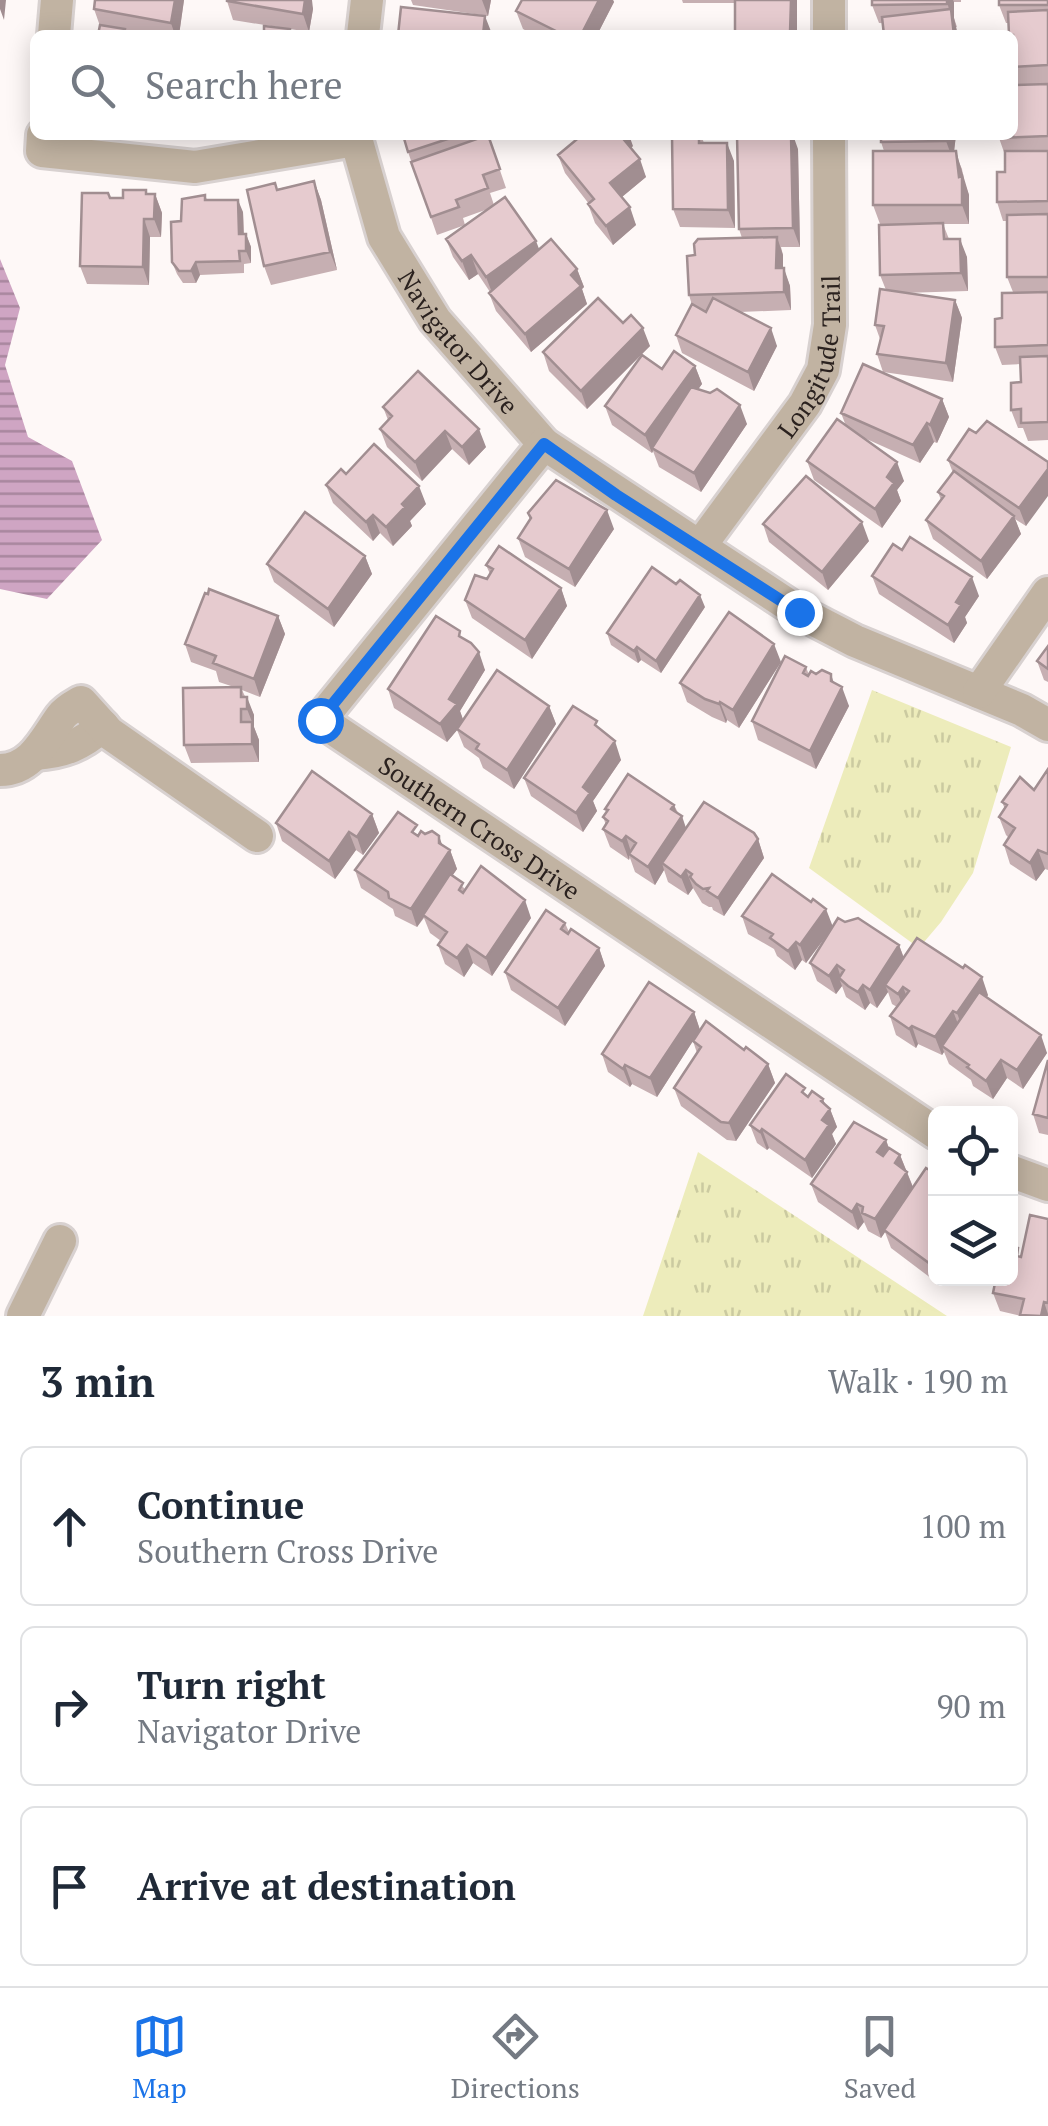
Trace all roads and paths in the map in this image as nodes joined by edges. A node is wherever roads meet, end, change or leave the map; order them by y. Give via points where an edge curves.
1 (57, 0) edge
2 (367, 0) edge
3 (829, 0) edge
4 (54, 30) edge
5 (364, 30) edge
6 (829, 30) edge
7 (43, 140) edge
8 (344, 140) edge
9 (356, 140) edge
10 (830, 140) edge
11 (544, 444) junction
12 (700, 546) junction
13 (1048, 592) edge
14 (978, 692) junction
15 (1048, 725) edge
16 (103, 726) junction
17 (36, 754) junction
18 (0, 770) edge
19 (257, 836) dead end
20 (928, 1128) edge
21 (1018, 1174) edge
22 (1048, 1185) edge
23 (60, 1241) dead end
24 (23, 1316) edge

1 - 4 street
2 - 5 street
3 - 6 street
7 - 8 street via 42,151 195,167
9 - 11 street, Navigator Drive via 384,237 434,320
10 - 12 street, Longitude Trail via 830,325 823,370
11 - 12 street, Navigator Drive
11 - 20 street, Southern Cross Drive via 320,720
12 - 14 street, Navigator Drive via 799,612
13 - 14 street
14 - 15 street, Navigator Drive
16 - 17 street via 60,753
16 - 17 street via 81,702 63,713
16 - 19 street
17 - 18 street
21 - 22 street
23 - 24 street

